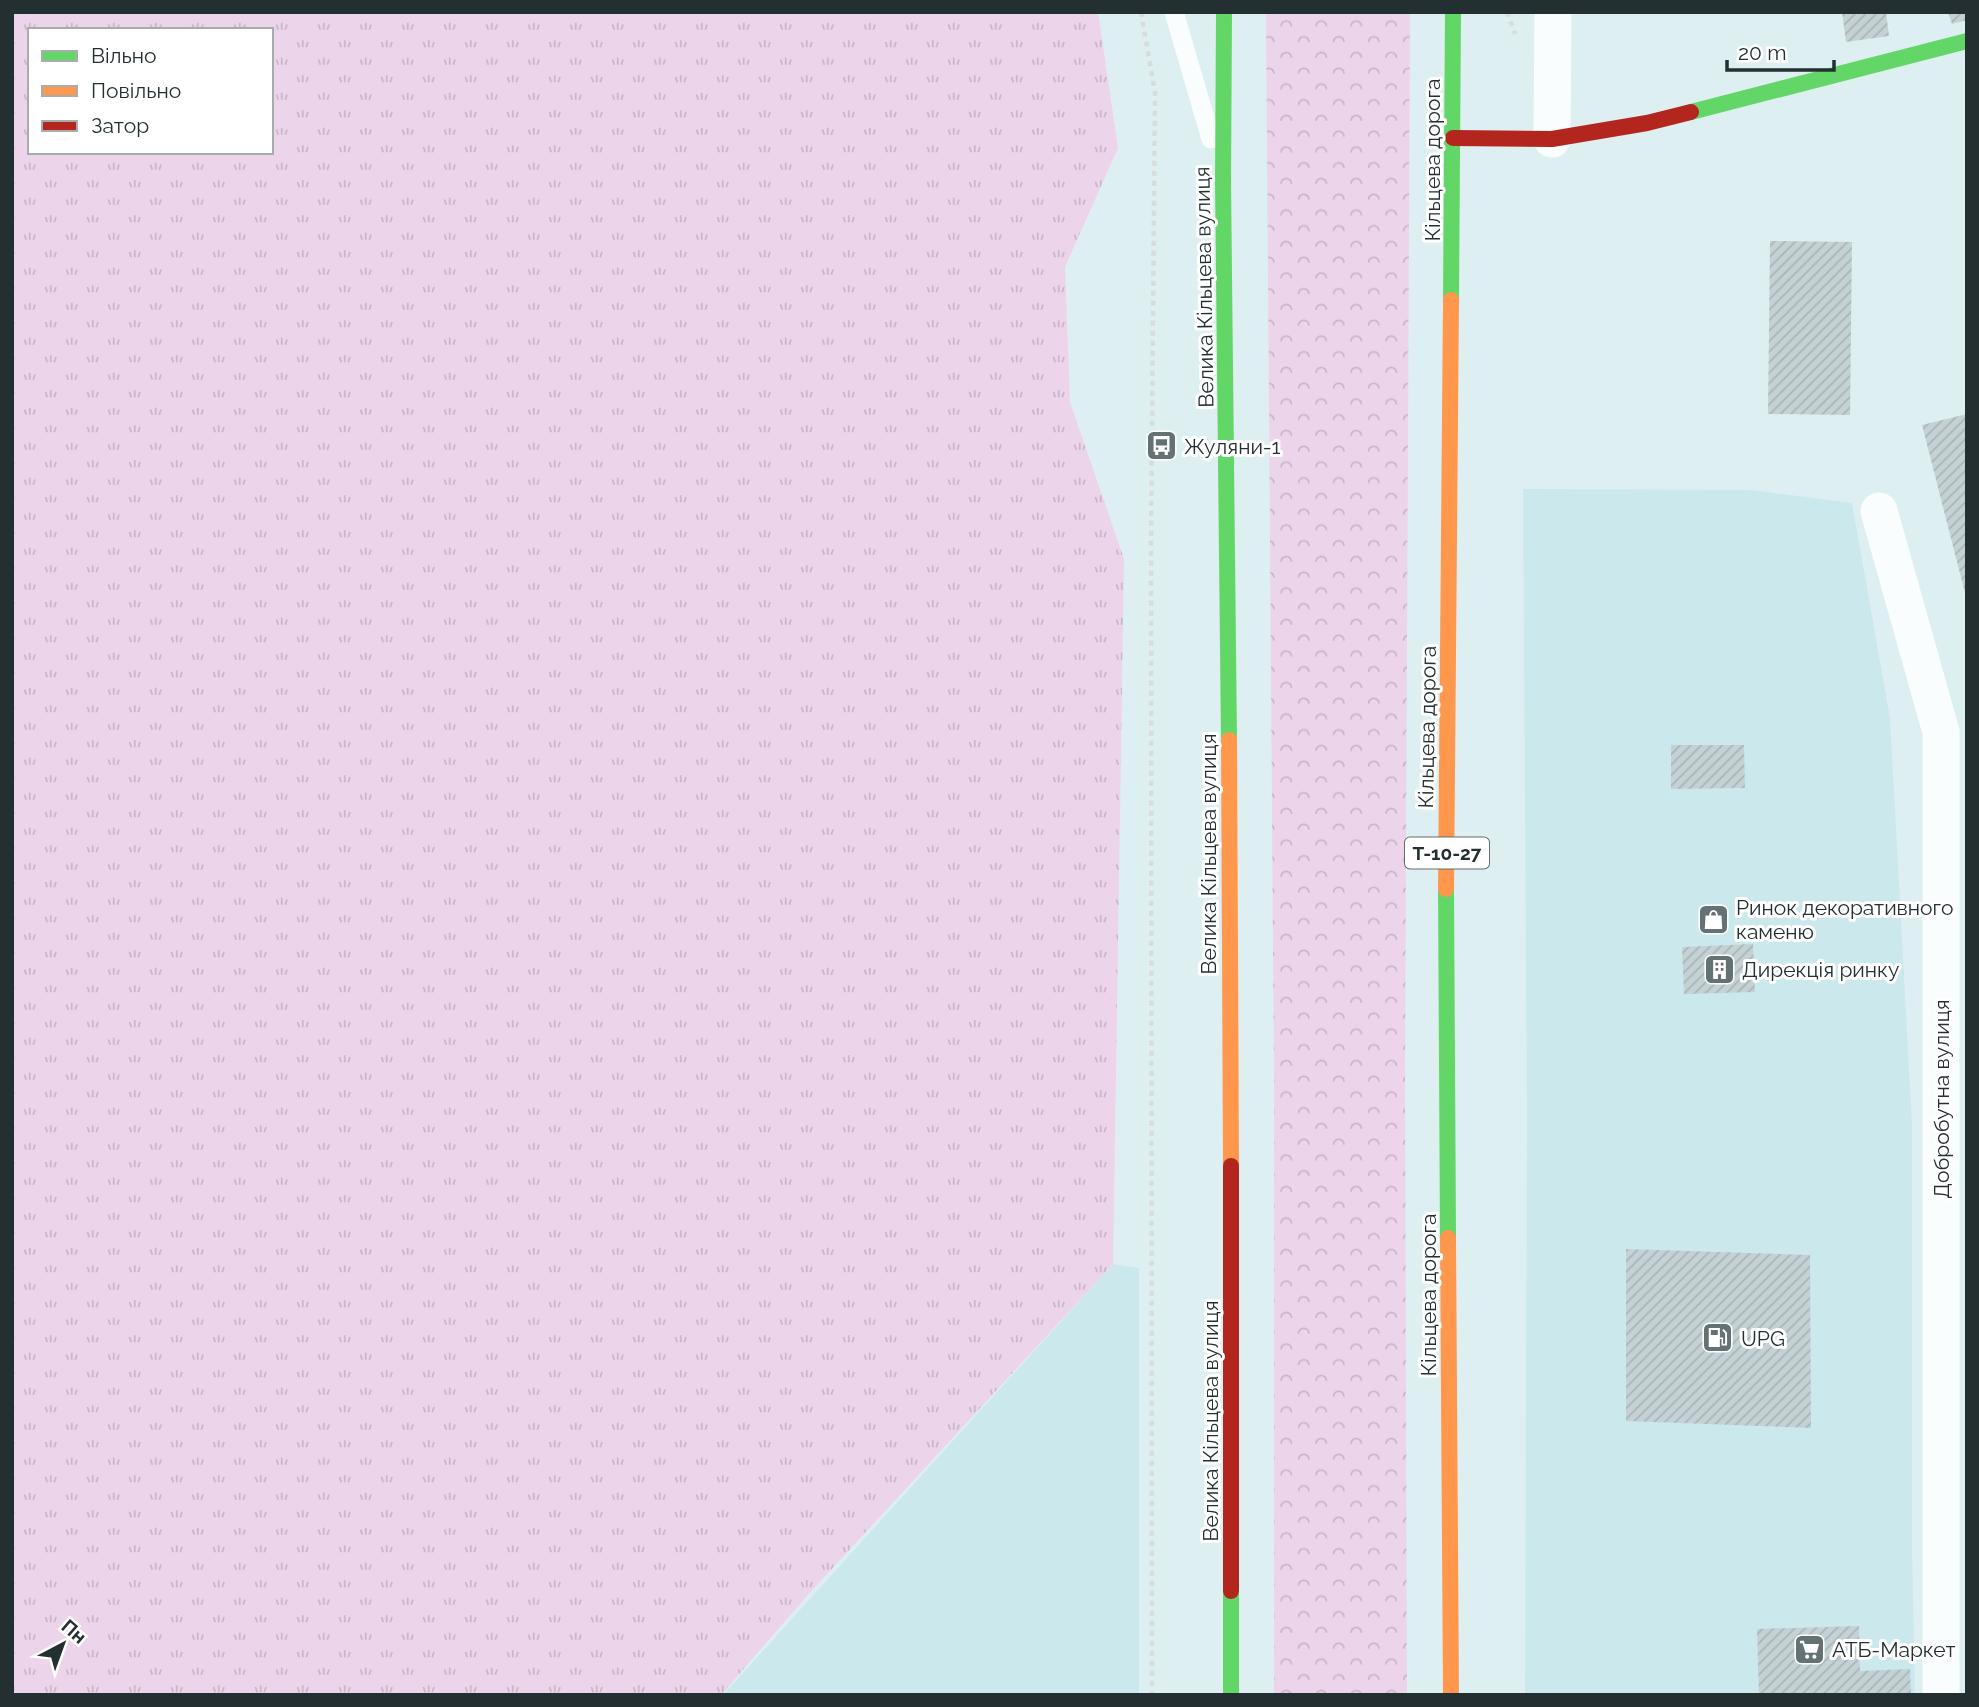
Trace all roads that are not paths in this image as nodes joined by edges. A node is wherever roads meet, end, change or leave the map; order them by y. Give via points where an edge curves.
1 (1174, 12) edge
2 (1224, 12) edge
3 (1453, 12) edge
4 (1553, 12) edge
5 (1967, 41) edge
6 (1453, 138) junction
7 (1552, 139) junction
8 (1223, 181) junction
9 (1879, 511) dead end
10 (1231, 1695) edge
11 (1451, 1695) edge
12 (1941, 1695) edge

1 - 8 lane
2 - 8 main road, Велика Кільцева вулиця
3 - 6 main road, Кільцева дорога / Т-10-27
4 - 7 street
5 - 7 main road via 1656,121
6 - 7 main road
6 - 11 main road, Кільцева дорога / Т-10-27 via 1446,937
8 - 10 main road, Велика Кільцева вулиця
9 - 12 street, Добробутна вулиця via 1941,732

